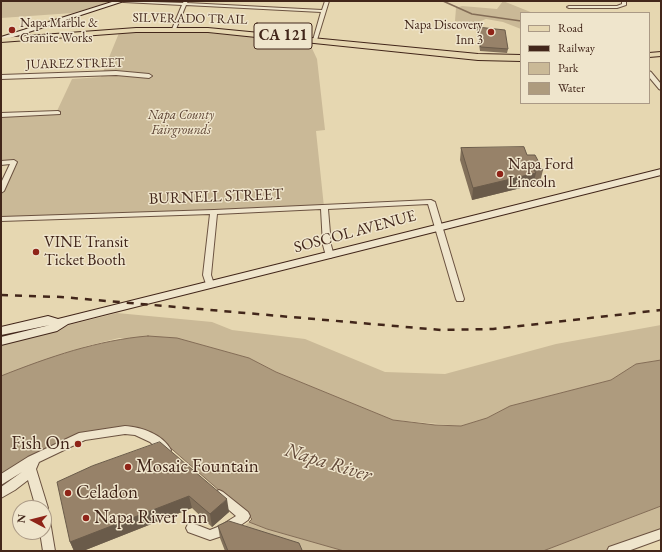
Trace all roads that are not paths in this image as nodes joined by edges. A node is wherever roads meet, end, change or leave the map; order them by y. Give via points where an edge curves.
1 (123, 1) edge
2 (327, 1) edge
3 (567, 1) edge
4 (624, 1) edge
5 (185, 3) edge
6 (569, 7) junction
7 (324, 11) junction
8 (575, 12) edge
9 (34, 29) junction
10 (174, 29) junction
11 (45, 36) junction
12 (1, 39) edge
13 (315, 40) junction
14 (661, 54) edge
15 (650, 55) edge
16 (520, 58) edge
17 (650, 74) edge
18 (149, 76) dead end
19 (1, 77) edge
20 (661, 88) edge
21 (58, 113) dead end
22 (1, 115) edge
23 (1, 163) edge
24 (661, 172) edge
25 (1, 191) edge
26 (324, 207) junction
27 (214, 212) junction
28 (1, 219) edge
29 (438, 226) junction
30 (330, 256) junction
31 (210, 284) junction
32 (460, 299) dead end
33 (58, 323) junction
34 (1, 332) edge
35 (1, 341) edge
36 (172, 455) edge
37 (32, 465) junction
38 (1, 480) edge
39 (208, 485) edge
40 (1, 493) edge
41 (40, 500) edge
42 (192, 528) dead end
43 (661, 534) edge
44 (48, 540) edge
45 (50, 551) edge
46 (613, 551) edge

1 - 5 street
1 - 9 main road
2 - 7 street
3 - 6 street
4 - 6 street via 624,5 617,7
5 - 7 street
5 - 10 street
6 - 8 street
7 - 13 street
9 - 11 main road via 30,35
9 - 12 main road
10 - 11 main road, SILVERADO TRAIL / CA 121
10 - 13 main road, SILVERADO TRAIL / CA 121
11 - 12 main road, SILVERADO TRAIL / CA 121
13 - 16 main road, SILVERADO TRAIL / CA 121 via 478,57
14 - 15 main road
17 - 20 street
18 - 19 street, JUAREZ STREET via 116,73
21 - 22 street
23 - 25 street via 14,162
24 - 29 main road, SOSCOL AVENUE
26 - 27 street, BURNELL STREET
26 - 29 street, BURNELL STREET via 431,202
26 - 30 street
27 - 28 street, BURNELL STREET
27 - 31 street via 207,275
29 - 30 main road, SOSCOL AVENUE
29 - 32 street
30 - 31 main road, SOSCOL AVENUE
31 - 33 main road, SOSCOL AVENUE
33 - 34 main road, SOSCOL AVENUE via 48,320
33 - 35 main road, SOSCOL AVENUE via 53,328
36 - 37 street via 146,434 125,430 83,436
37 - 38 street
37 - 40 street via 16,484
37 - 41 street
39 - 42 street via 244,516 224,530 210,535
43 - 46 street
44 - 45 street

